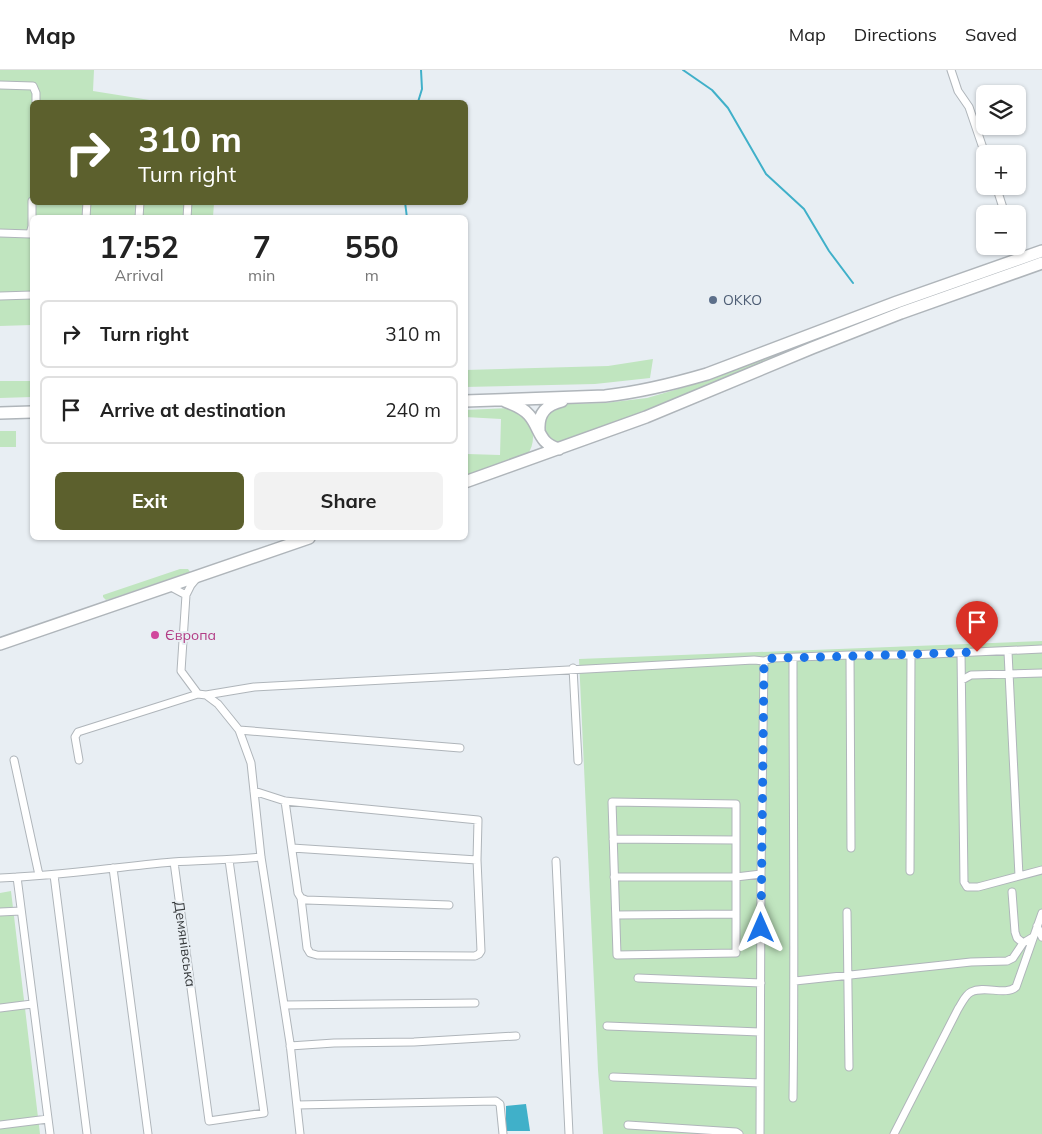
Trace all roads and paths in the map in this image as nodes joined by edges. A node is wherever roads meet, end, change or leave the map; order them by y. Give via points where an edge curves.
1 (951, 70) edge
2 (0, 85) edge
3 (36, 100) edge
4 (982, 145) edge
5 (0, 234) edge
6 (30, 234) edge
7 (1042, 251) edge
8 (1018, 255) edge
9 (1019, 260) junction
10 (1042, 263) edge
11 (988, 276) junction
12 (30, 295) edge
13 (0, 296) edge
14 (575, 397) junction
15 (468, 400) edge
16 (500, 400) junction
17 (30, 412) edge
18 (0, 413) edge
19 (539, 432) junction
20 (559, 448) junction
21 (468, 481) edge
22 (303, 540) edge
23 (199, 577) junction
24 (170, 586) junction
25 (186, 595) junction
26 (0, 644) edge
27 (1042, 649) edge
28 (1008, 652) junction
29 (961, 653) junction
30 (850, 655) junction
31 (911, 656) junction
32 (793, 658) junction
33 (764, 661) junction
34 (573, 668) junction
35 (1042, 673) edge
36 (1009, 674) junction
37 (962, 680) junction
38 (202, 694) junction
39 (238, 730) junction
40 (460, 748) dead end
41 (14, 760) dead end
42 (79, 760) dead end
43 (578, 761) dead end
44 (254, 791) junction
45 (286, 800) junction
46 (613, 839) junction
47 (736, 840) junction
48 (292, 848) junction
49 (852, 848) dead end
50 (261, 857) junction
51 (230, 860) junction
52 (477, 860) junction
53 (556, 861) dead end
54 (174, 862) junction
55 (113, 868) junction
56 (1042, 870) edge
57 (910, 871) dead end
58 (761, 874) junction
59 (39, 875) junction
60 (54, 875) junction
61 (1019, 876) junction
62 (17, 877) junction
63 (614, 877) junction
64 (736, 877) junction
65 (0, 878) edge
66 (1012, 892) dead end
67 (301, 898) junction
68 (449, 906) dead end
69 (21, 911) junction
70 (0, 912) edge
71 (847, 912) dead end
72 (1042, 913) edge
73 (736, 914) junction
74 (616, 915) junction
75 (1037, 926) junction
76 (1042, 937) edge
77 (1033, 938) junction
78 (1023, 943) junction
79 (848, 975) junction
80 (638, 978) dead end
81 (795, 981) junction
82 (761, 983) junction
83 (475, 1003) dead end
84 (32, 1004) junction
85 (284, 1005) junction
86 (0, 1008) edge
87 (607, 1026) dead end
88 (760, 1032) junction
89 (516, 1036) dead end
90 (290, 1046) junction
91 (850, 1067) dead end
92 (613, 1077) dead end
93 (760, 1083) junction
94 (793, 1098) dead end
95 (297, 1105) junction
96 (48, 1119) junction
97 (0, 1125) edge
98 (628, 1125) dead end
99 (50, 1134) edge
100 (87, 1134) edge
101 (148, 1134) edge
102 (300, 1134) edge
103 (502, 1134) edge
104 (569, 1134) edge
105 (739, 1134) edge
106 (760, 1134) edge
107 (894, 1134) edge

1 - 4 street via 958,91 969,107
2 - 3 street via 33,86
5 - 6 street
7 - 9 highway
8 - 9 street
9 - 11 highway
10 - 11 highway
11 - 14 highway via 897,302 707,374 623,394
11 - 20 highway via 646,417
12 - 13 street
14 - 16 highway
14 - 19 highway via 547,407 540,417
15 - 16 highway
16 - 19 highway via 525,411
17 - 18 highway
19 - 20 highway via 545,442
20 - 21 highway
22 - 23 highway
23 - 24 highway
23 - 25 street via 190,585
24 - 25 street
24 - 26 highway
25 - 38 street via 181,671
27 - 28 street
28 - 29 street
28 - 36 street
29 - 31 street
29 - 37 street
30 - 31 street
30 - 32 street
30 - 49 street
31 - 57 street
32 - 33 street
32 - 81 street
33 - 34 street
33 - 58 street
34 - 38 street via 254,687
34 - 43 street
35 - 36 street
36 - 37 street via 971,675
36 - 61 street
37 - 61 street via 964,882 972,888
38 - 39 street via 218,704
38 - 42 street via 78,732 75,737
39 - 40 street
39 - 44 street via 251,763
41 - 59 street
44 - 45 street
44 - 50 street
45 - 48 street
45 - 52 street via 478,820
46 - 47 street
46 - 47 street via 612,802 736,804
46 - 63 street
47 - 64 street
48 - 52 street
48 - 67 street
50 - 51 street
50 - 85 street
51 - 54 street
51 - 54 street, Демянівська via 264,1113 209,1121
52 - 67 street via 481,951 475,956 310,953 306,948
53 - 104 street
54 - 55 street
55 - 60 street
55 - 101 street
56 - 61 street
58 - 64 street
58 - 82 street
59 - 60 street
59 - 62 street
60 - 100 street
62 - 65 street
62 - 69 street
63 - 64 street
63 - 74 street
64 - 73 street
66 - 78 street via 1015,932
67 - 68 street
69 - 70 street
69 - 84 street
71 - 79 street
72 - 75 street
73 - 74 street
73 - 74 street via 736,954 617,955
75 - 76 street
75 - 77 street
77 - 78 street
77 - 107 street via 1014,989 983,990 966,996
78 - 79 street via 1007,961
79 - 81 street
79 - 91 street
80 - 82 street
81 - 94 street
82 - 88 street
83 - 85 street
84 - 86 street
84 - 96 street
85 - 90 street
87 - 88 street
88 - 93 street
89 - 90 street
90 - 95 street
92 - 93 street
93 - 106 street
95 - 102 street
95 - 103 street via 496,1101 500,1104
96 - 97 street
96 - 99 street
98 - 105 street

